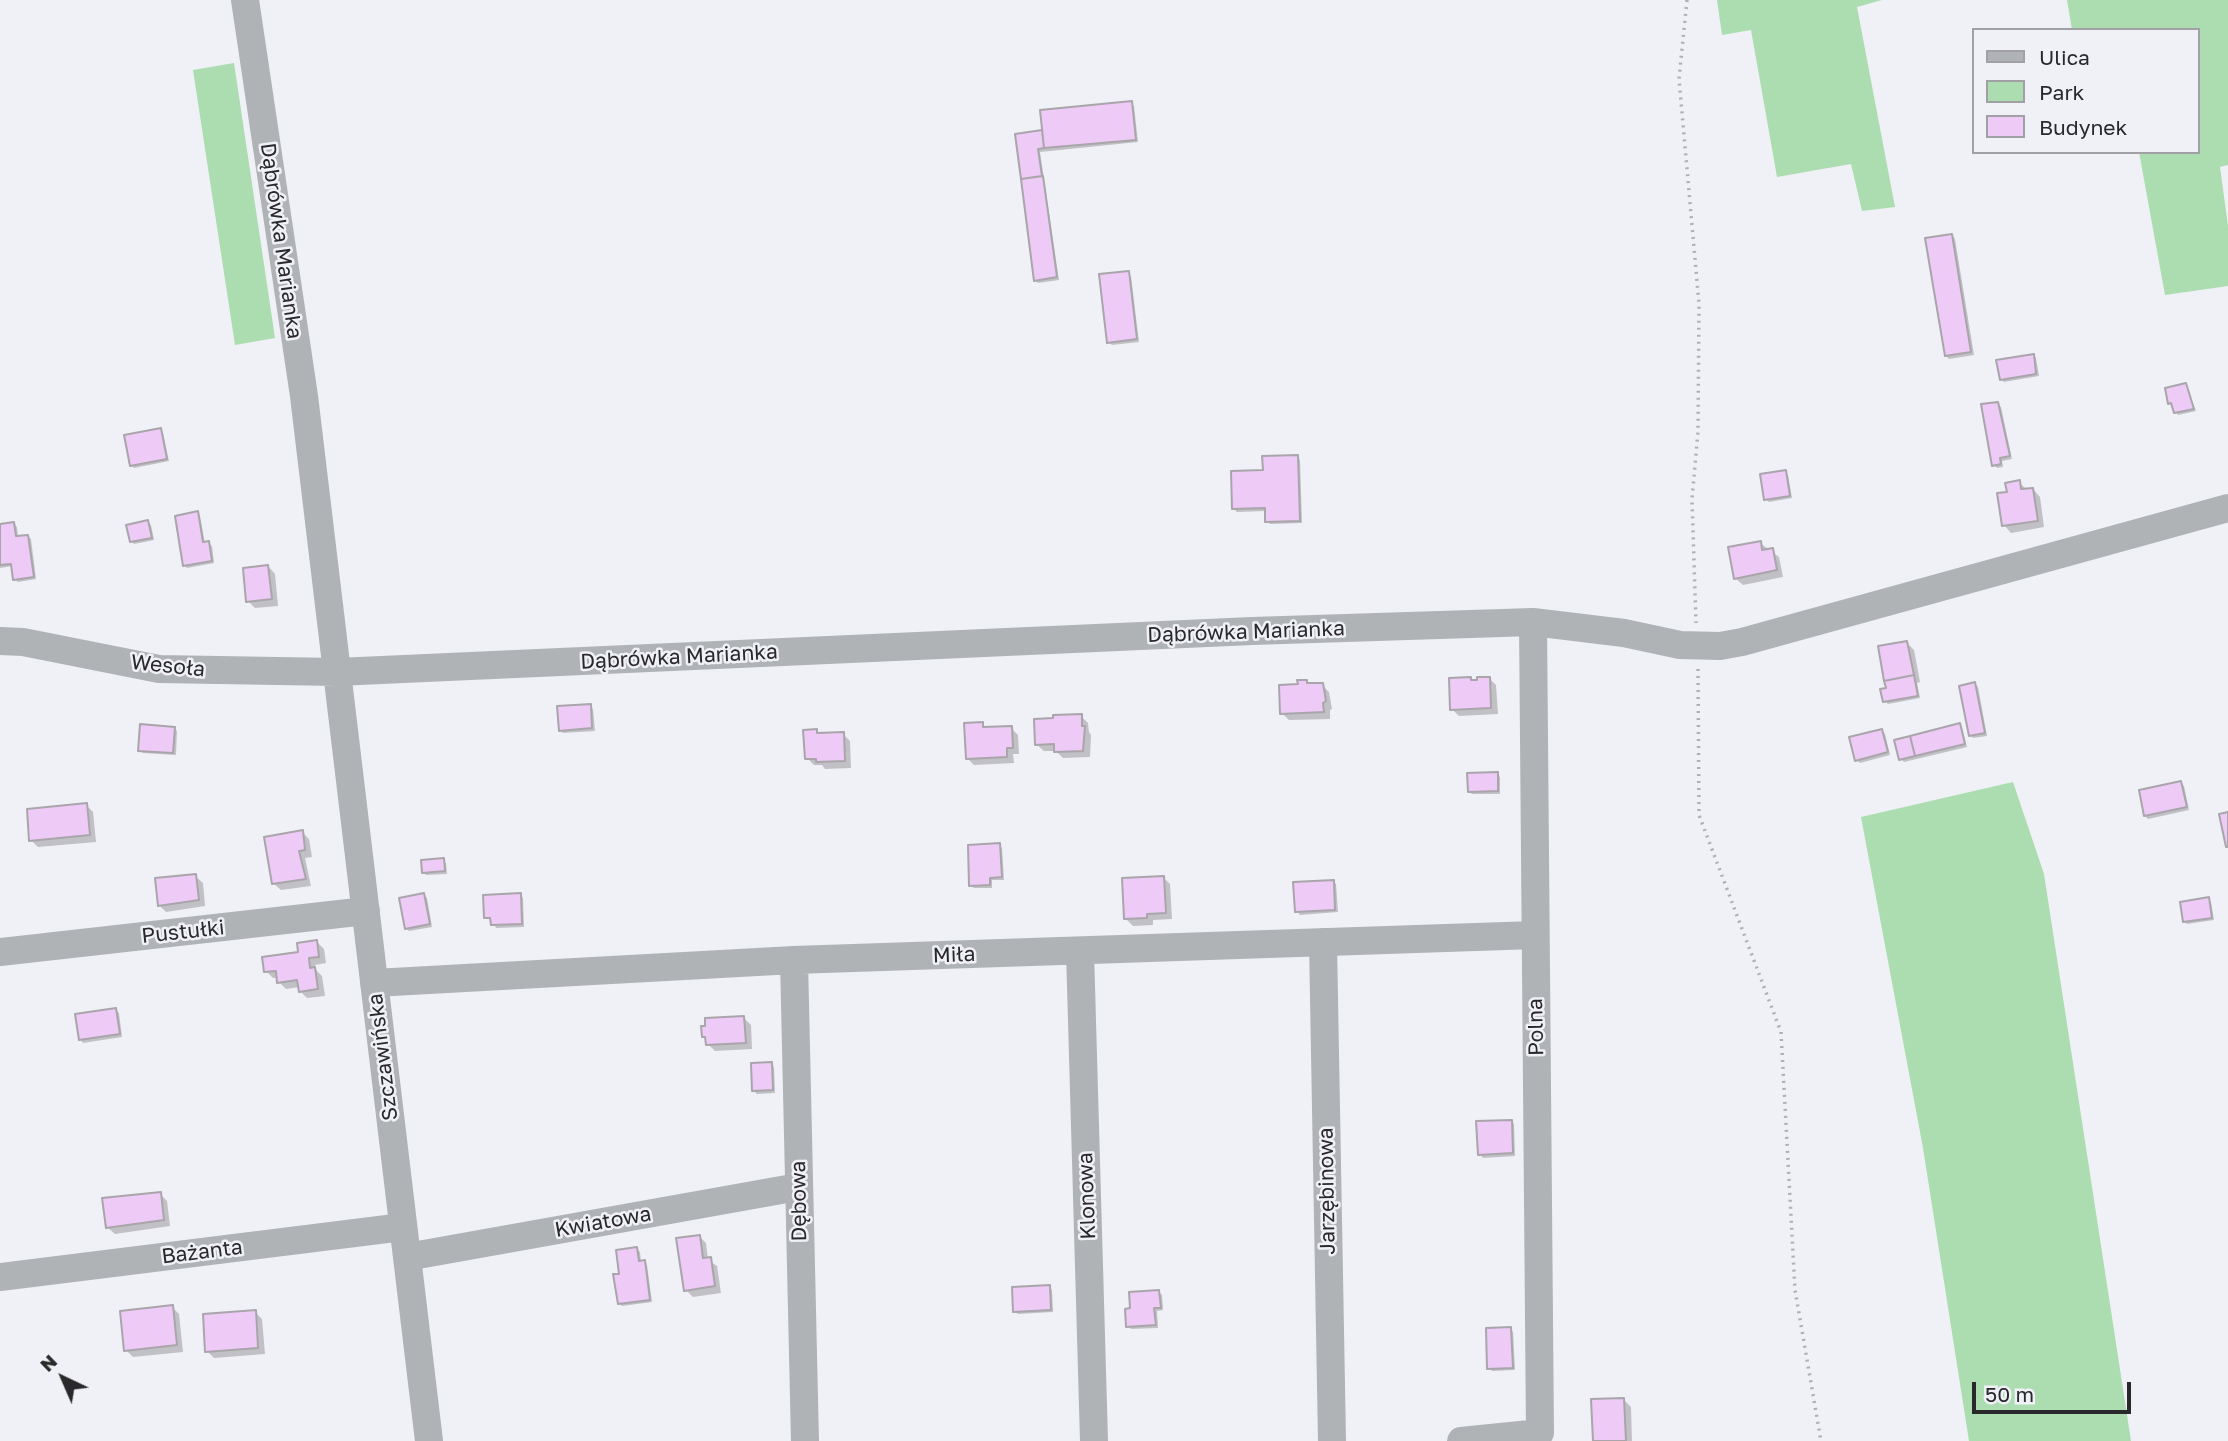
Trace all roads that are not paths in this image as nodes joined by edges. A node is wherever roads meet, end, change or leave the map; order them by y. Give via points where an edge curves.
1 (245, 0) edge
2 (2228, 508) edge
3 (1533, 622) junction
4 (0, 641) edge
5 (337, 672) junction
6 (366, 911) junction
7 (1535, 935) junction
8 (1323, 942) junction
9 (1080, 951) junction
10 (0, 952) edge
11 (794, 960) junction
12 (374, 983) junction
13 (798, 1187) junction
14 (403, 1227) junction
15 (407, 1257) junction
16 (0, 1277) edge
17 (429, 1441) edge
18 (805, 1441) edge
19 (1094, 1441) edge
20 (1332, 1441) edge
21 (1461, 1441) edge

1 - 5 street, Dąbrówka Marianka via 304,396
2 - 3 street, Dąbrówka Marianka via 1742,642 1698,646
3 - 5 street, Dąbrówka Marianka
3 - 7 street, Polna
4 - 5 street, Wesoła via 159,669
5 - 6 street, Szczawińska
6 - 10 street, Pustułki
6 - 12 street, Szczawińska
7 - 8 street, Miła
7 - 21 street, Polna via 1540,1433
8 - 9 street, Miła
8 - 20 street, Jarzębinowa
9 - 11 street, Miła
9 - 19 street, Klonowa
11 - 12 street, Miła
11 - 13 street, Dębowa
12 - 14 street, Szczawińska
13 - 15 street, Kwiatowa
13 - 18 street, Dębowa
14 - 15 street, Szczawińska
14 - 16 street, Bażanta
15 - 17 street, Szczawińska

